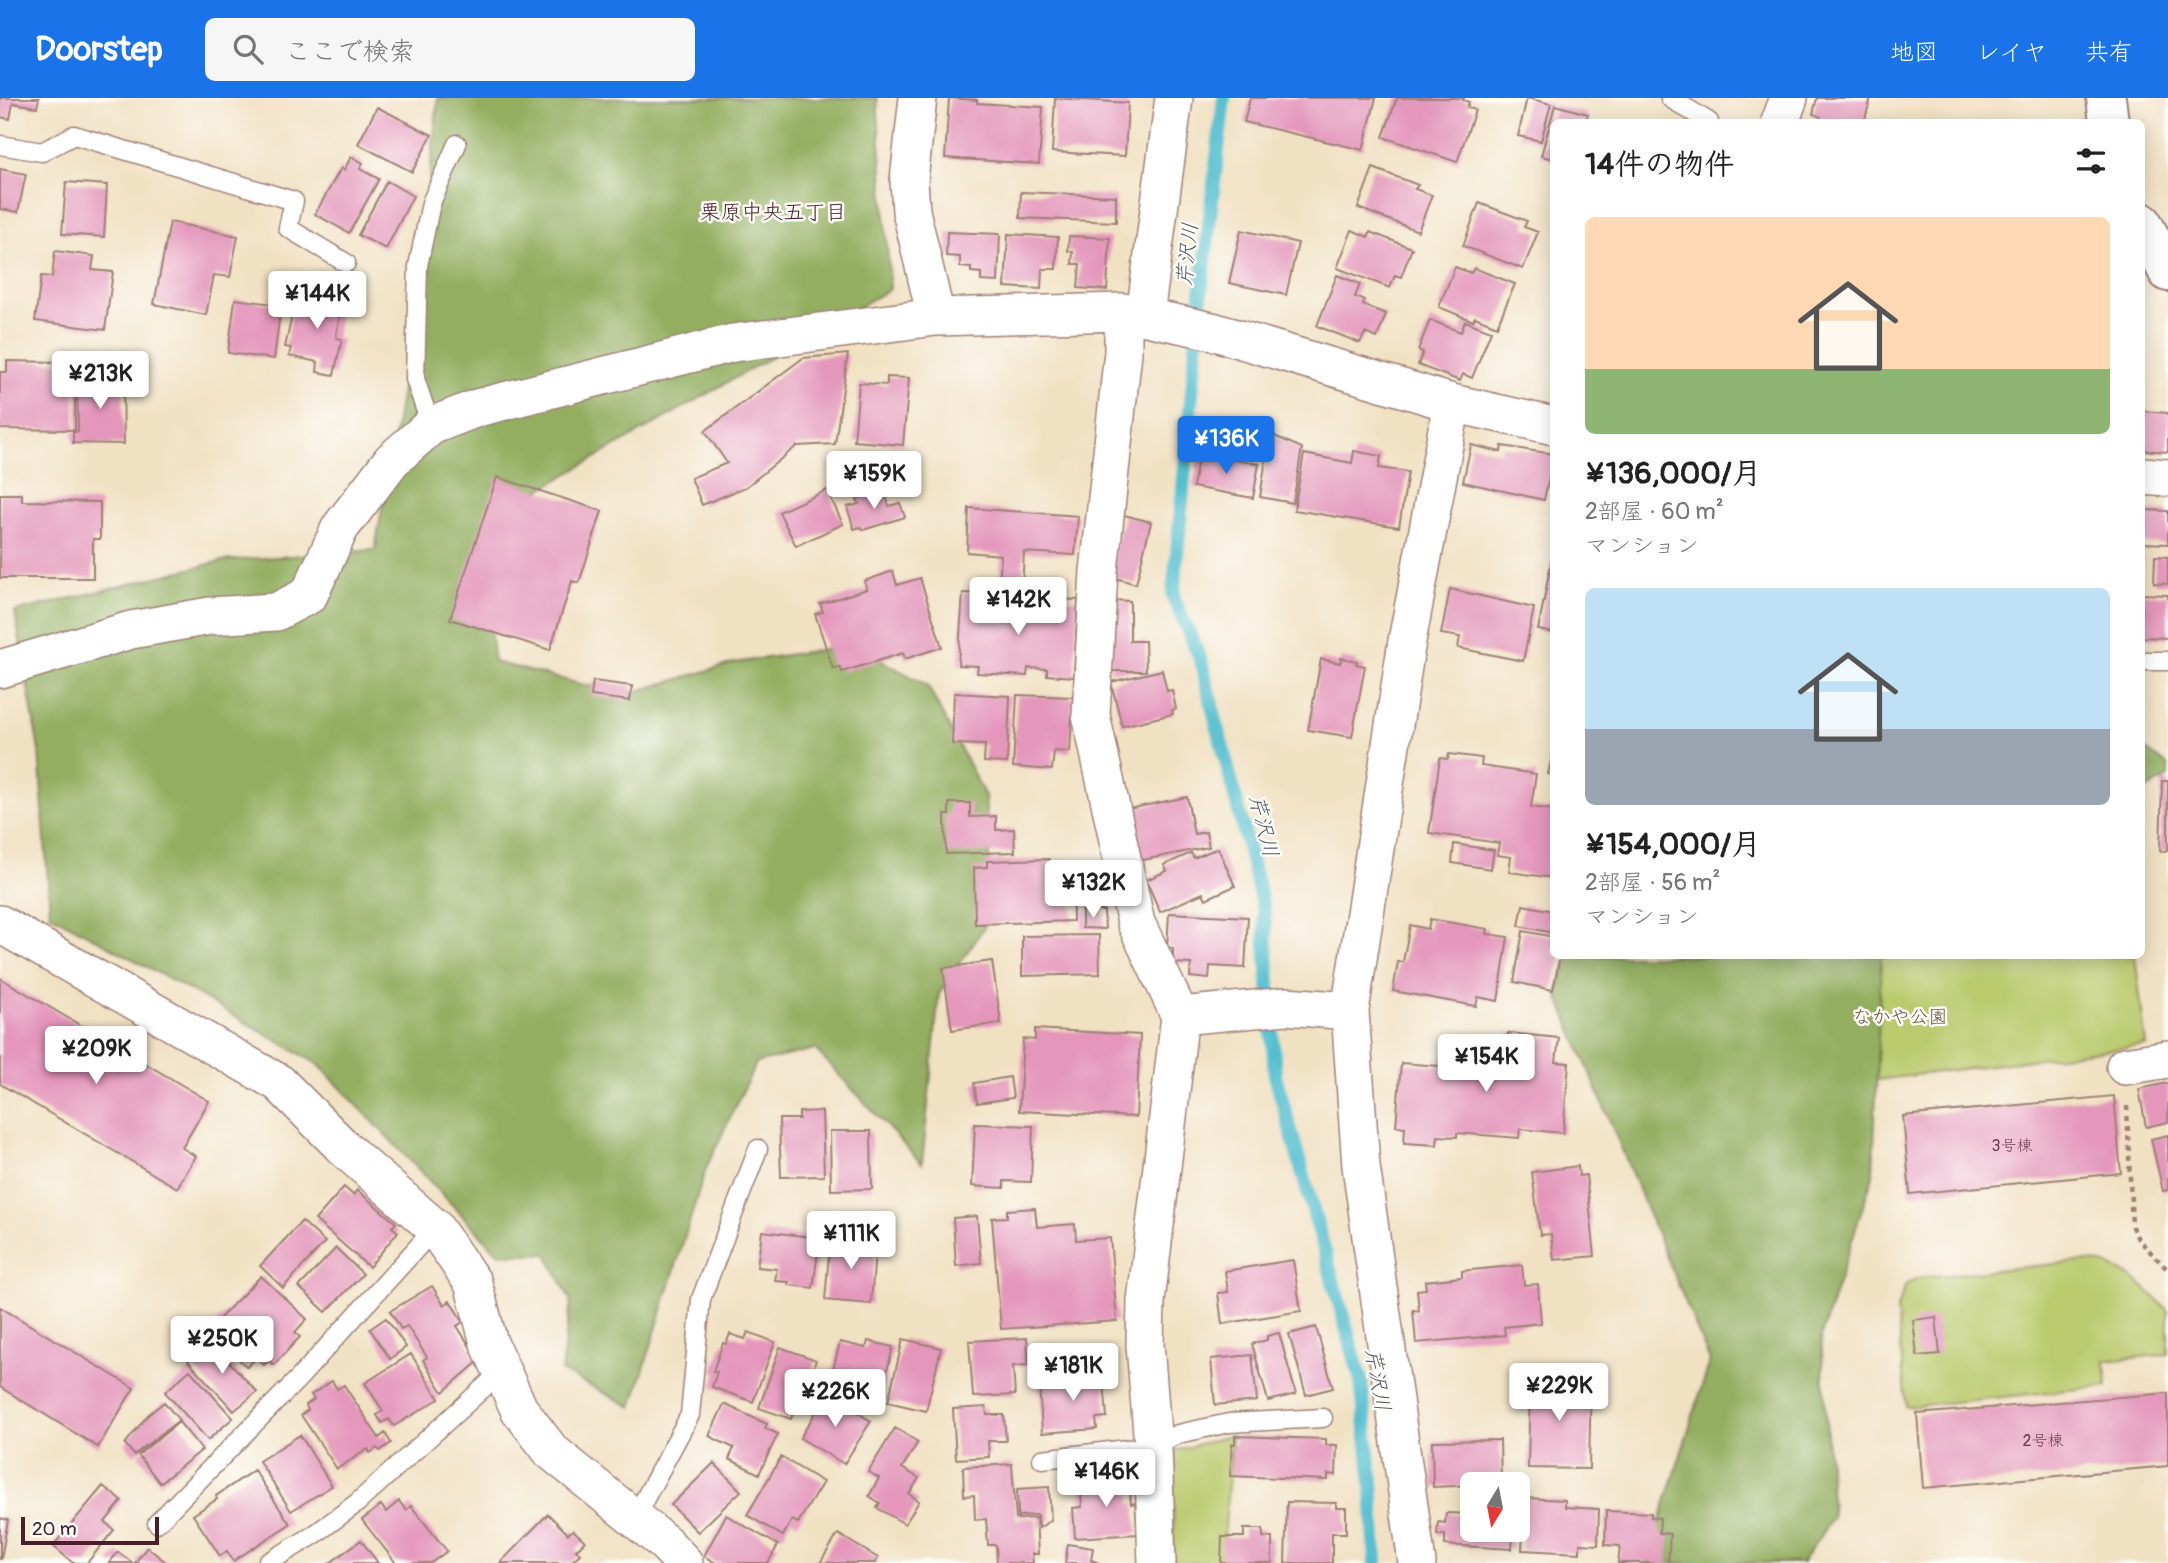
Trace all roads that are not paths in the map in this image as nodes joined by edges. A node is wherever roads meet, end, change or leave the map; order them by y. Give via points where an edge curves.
1 (918, 98) edge
2 (1174, 98) edge
3 (1671, 98) edge
4 (1789, 98) edge
5 (2106, 98) edge
6 (1704, 119) edge
7 (1781, 119) edge
8 (2109, 119) edge
9 (457, 144) dead end
10 (0, 145) edge
11 (2145, 228) edge
12 (345, 263) dead end
13 (2168, 271) edge
14 (1148, 316) junction
15 (936, 317) junction
16 (1452, 403) junction
17 (1550, 425) edge
18 (431, 426) junction
19 (2145, 476) edge
20 (2168, 478) edge
21 (2145, 661) edge
22 (2168, 661) edge
23 (0, 668) edge
24 (0, 924) edge
25 (1350, 1011) junction
26 (1180, 1016) junction
27 (2168, 1059) edge
28 (2125, 1066) road end
29 (758, 1149) dead end
30 (435, 1228) junction
31 (502, 1370) junction
32 (1323, 1418) dead end
33 (1153, 1446) junction
34 (1042, 1460) dead end
35 (634, 1519) junction
36 (157, 1523) dead end
37 (667, 1556) edge
38 (267, 1563) edge
39 (1157, 1563) edge
40 (1418, 1563) edge

1 - 15 street via 909,180 911,211
2 - 14 street
3 - 6 lane
4 - 7 street
5 - 8 street
9 - 18 lane via 431,203 418,266 415,380
10 - 12 lane via 42,152 74,135 294,201 288,228
11 - 13 street
14 - 15 street
14 - 16 street
14 - 26 street via 1123,352 1099,571 1091,715 1136,923
15 - 18 street via 733,343 477,408
16 - 17 street
16 - 25 street via 1407,641
18 - 23 street via 392,460 340,528 309,595 276,612 210,615 131,631
19 - 20 street
21 - 22 lane
24 - 30 street via 279,1083 347,1151
25 - 26 street via 1268,1007
25 - 40 street via 1361,1166
26 - 33 street via 1146,1301
27 - 28 street
29 - 35 lane via 701,1299 690,1415
30 - 31 street via 472,1283
30 - 36 lane via 299,1378
31 - 35 street via 519,1409 551,1451
31 - 38 lane via 357,1503
32 - 33 lane via 1229,1423 1178,1434
33 - 34 lane
33 - 39 street
35 - 37 street

